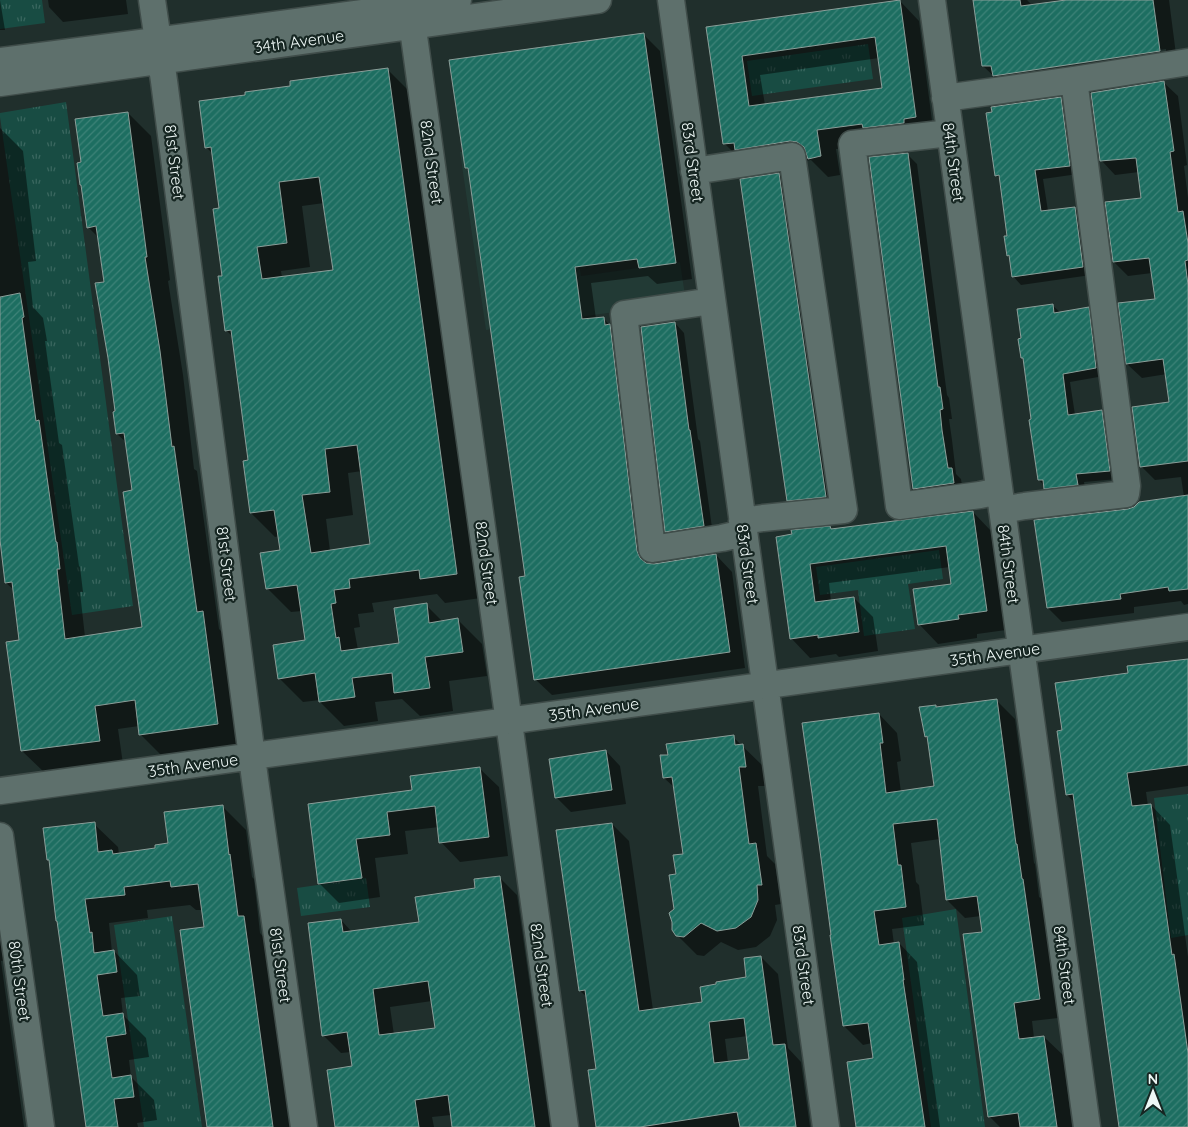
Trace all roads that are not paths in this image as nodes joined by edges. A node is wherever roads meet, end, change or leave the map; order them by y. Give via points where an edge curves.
1 (152, 0) edge
2 (458, 0) edge
3 (598, 0) edge
4 (672, 0) edge
5 (932, 0) edge
6 (410, 11) edge
7 (160, 51) junction
8 (0, 60) edge
9 (1188, 62) edge
10 (1074, 80) junction
11 (0, 83) edge
12 (945, 98) junction
13 (950, 133) junction
14 (694, 170) junction
15 (712, 301) junction
16 (1001, 500) junction
17 (743, 527) junction
18 (1188, 627) edge
19 (1022, 650) junction
20 (765, 686) junction
21 (508, 721) junction
22 (252, 756) junction
23 (0, 791) edge
24 (0, 836) edge
25 (41, 1127) edge
26 (304, 1127) edge
27 (565, 1127) edge
28 (826, 1127) edge
29 (1087, 1127) edge

1 - 7 street, 81st Street
2 - 6 street, 34th Avenue
3 - 6 street, 34th Avenue
4 - 14 street, 83rd Street
5 - 12 street, 84th Street
6 - 7 street, 34th Avenue
6 - 21 street, 82nd Street
7 - 8 street, 34th Avenue
7 - 11 street, 34th Avenue
7 - 22 street, 81st Street
9 - 10 street
10 - 12 street
10 - 16 street via 1126,494 1025,506
12 - 13 street, 84th Street
13 - 16 street, 84th Street
13 - 16 street via 852,144 899,506 980,495
14 - 15 street, 83rd Street
14 - 17 street via 792,156 844,510 763,518
15 - 17 street, 83rd Street
15 - 17 street via 624,314 652,549 722,538
16 - 19 street, 84th Street
17 - 20 street, 83rd Street
18 - 19 street, 35th Avenue
19 - 20 street, 35th Avenue
19 - 29 street, 84th Street
20 - 21 street, 35th Avenue
20 - 28 street, 83rd Street
21 - 22 street, 35th Avenue
21 - 27 street, 82nd Street
22 - 23 street, 35th Avenue
22 - 26 street, 81st Street
24 - 25 street, 80th Street

